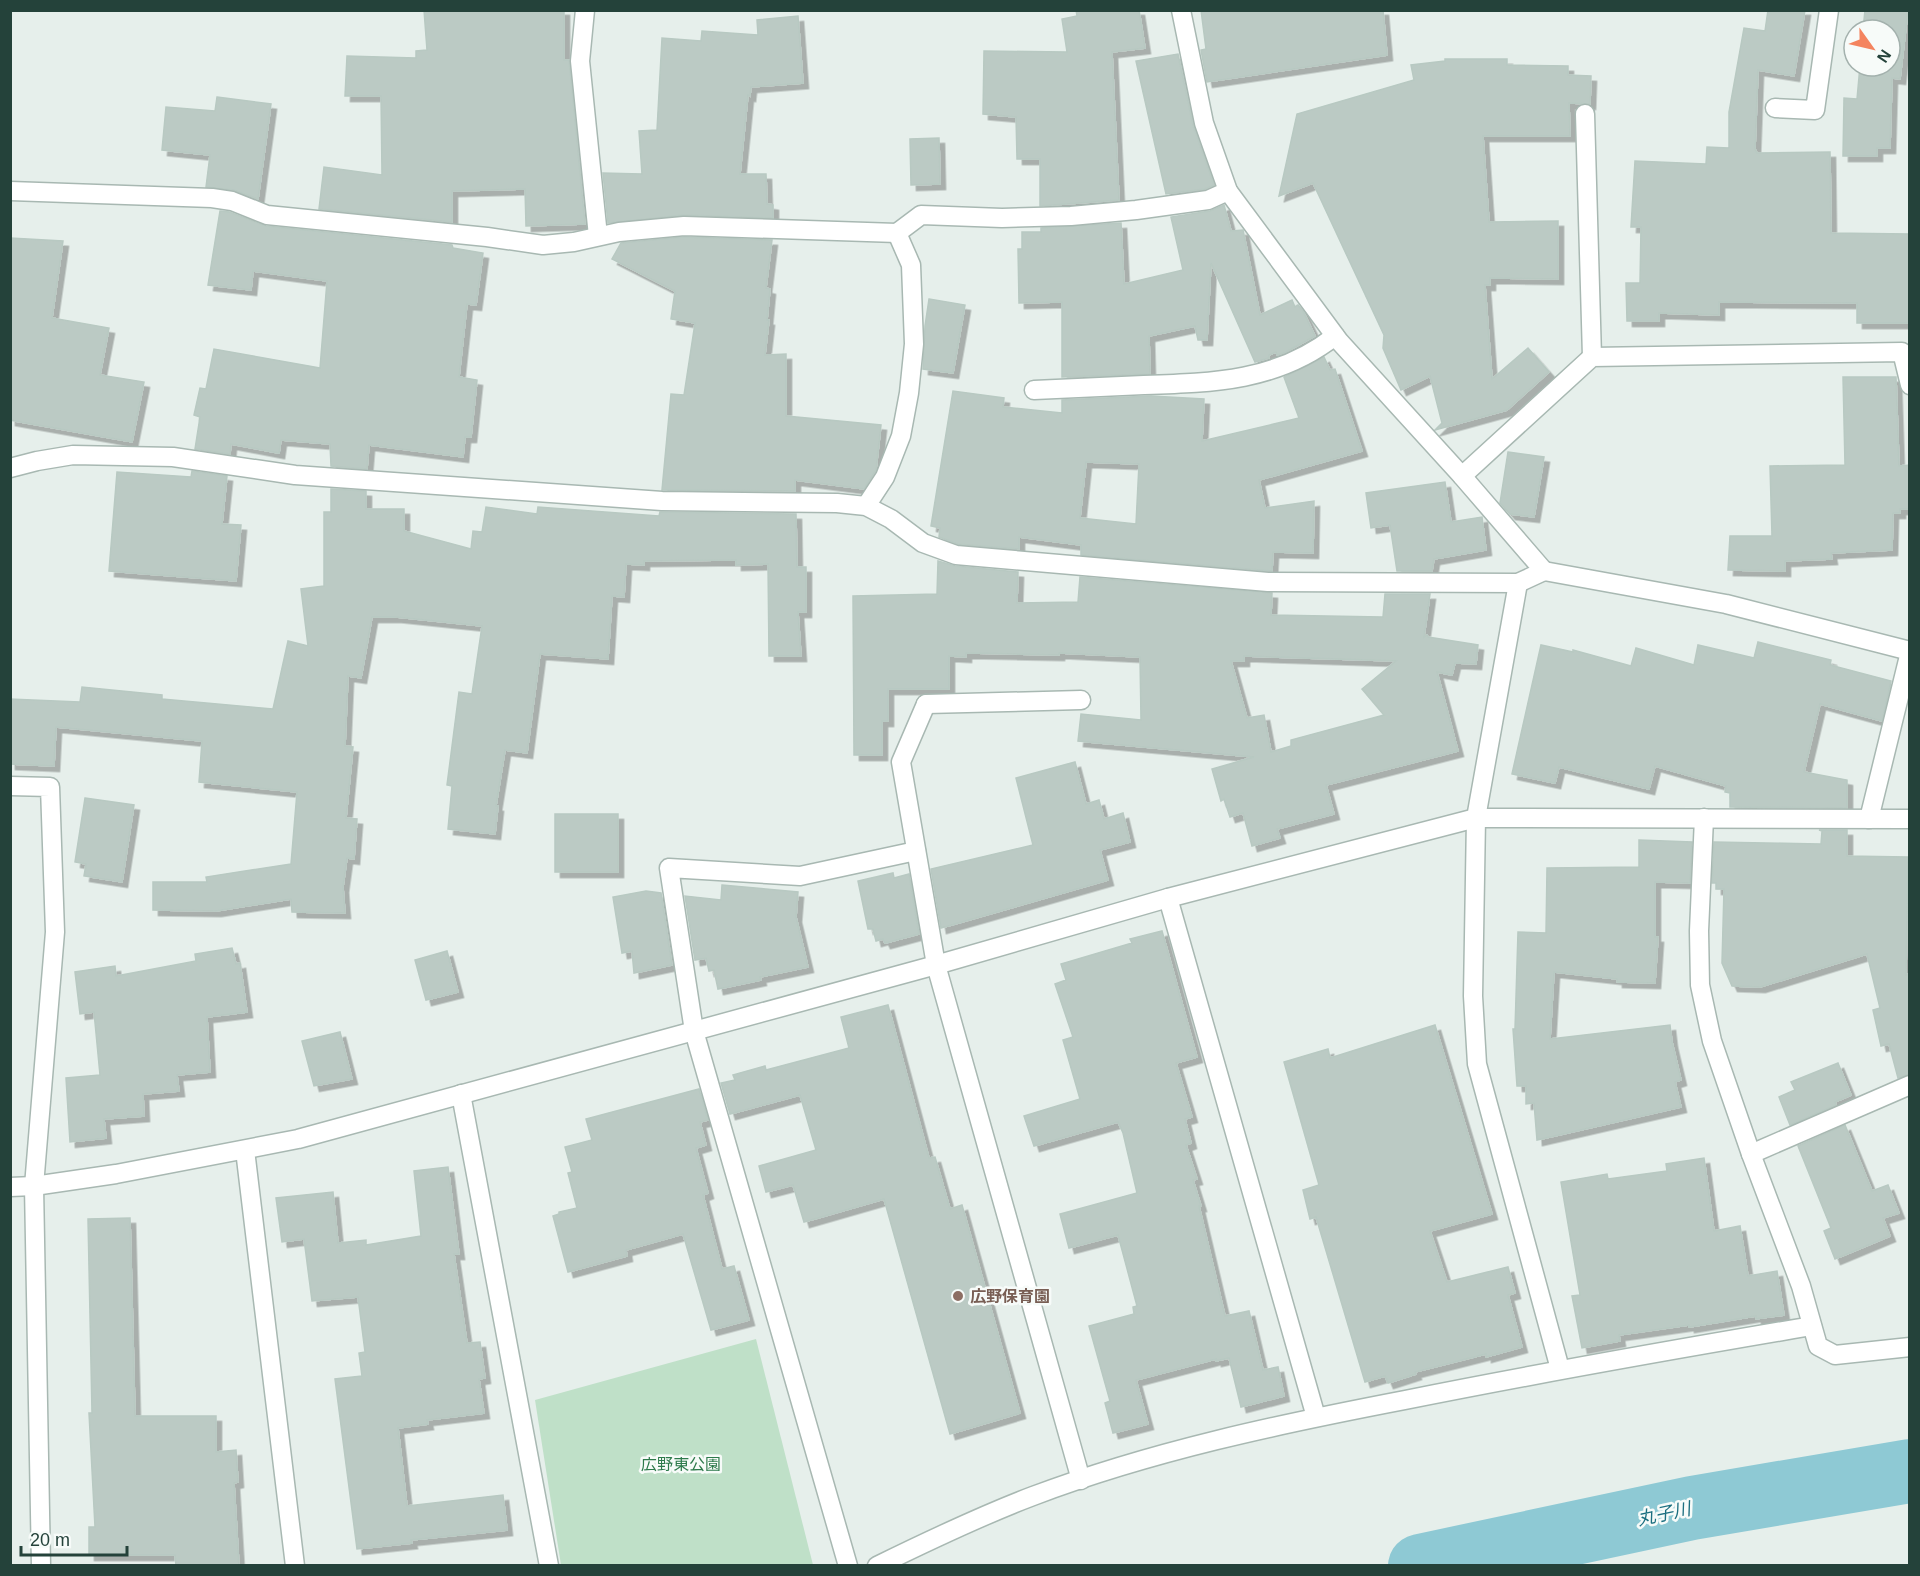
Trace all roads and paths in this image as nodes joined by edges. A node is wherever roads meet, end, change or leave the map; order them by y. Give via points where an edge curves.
1 (585, 10) edge
2 (1181, 10) edge
3 (1829, 10) edge
4 (1774, 108) dead end
5 (1585, 114) dead end
6 (10, 191) edge
7 (1228, 191) junction
8 (897, 232) junction
9 (598, 236) junction
10 (1335, 336) junction
11 (1906, 351) edge
12 (1593, 357) junction
13 (1910, 385) edge
14 (1034, 390) dead end
15 (10, 468) edge
16 (1462, 476) junction
17 (866, 506) junction
18 (1544, 571) junction
19 (1518, 583) junction
20 (1910, 652) edge
21 (1082, 700) dead end
22 (10, 786) edge
23 (1476, 818) junction
24 (1704, 818) junction
25 (1869, 819) junction
26 (1910, 819) edge
27 (916, 850) junction
28 (1168, 898) junction
29 (936, 965) junction
30 (694, 1031) junction
31 (1910, 1085) edge
32 (462, 1094) junction
33 (245, 1150) junction
34 (1751, 1154) junction
35 (34, 1186) junction
36 (10, 1187) edge
37 (1812, 1326) junction
38 (1910, 1347) edge
39 (1560, 1369) junction
40 (1316, 1416) junction
41 (1081, 1480) junction
42 (41, 1566) edge
43 (296, 1566) edge
44 (549, 1566) edge
45 (848, 1566) edge
46 (877, 1566) edge

1 - 9 street via 580,61
2 - 7 street via 1204,123
3 - 4 street via 1815,110
5 - 12 street
6 - 9 street via 212,198 232,201 267,215 543,244
7 - 8 street via 1208,200 1071,216 921,215
7 - 10 street
8 - 9 street via 684,226
8 - 17 street via 911,265 914,344 909,393 901,436 885,477
10 - 14 street via 1317,350 1270,371 1215,382
10 - 16 street
11 - 12 street
11 - 13 street
12 - 16 street
15 - 17 street via 74,455 173,458 295,475 662,501
16 - 18 street
17 - 19 street via 923,543 956,555 1268,582
18 - 19 street
18 - 20 street via 1726,604
19 - 23 street
20 - 25 street
21 - 27 street via 926,704 900,762
22 - 35 street via 50,787 56,932
23 - 24 street
23 - 28 street
23 - 39 street via 1473,996 1477,1064
24 - 25 street
24 - 34 street via 1700,985 1712,1041
25 - 26 street
27 - 29 street
27 - 30 street via 800,876 669,868
28 - 29 street
28 - 40 street
29 - 30 street
29 - 41 street
30 - 32 street
30 - 45 street
31 - 34 street
32 - 33 street
32 - 44 street
33 - 35 street
33 - 43 street
34 - 37 street via 1801,1286
35 - 36 street
35 - 42 street
37 - 38 street via 1818,1346 1835,1355
37 - 39 street
39 - 40 street
40 - 41 street via 1139,1461
41 - 46 street via 1033,1496

